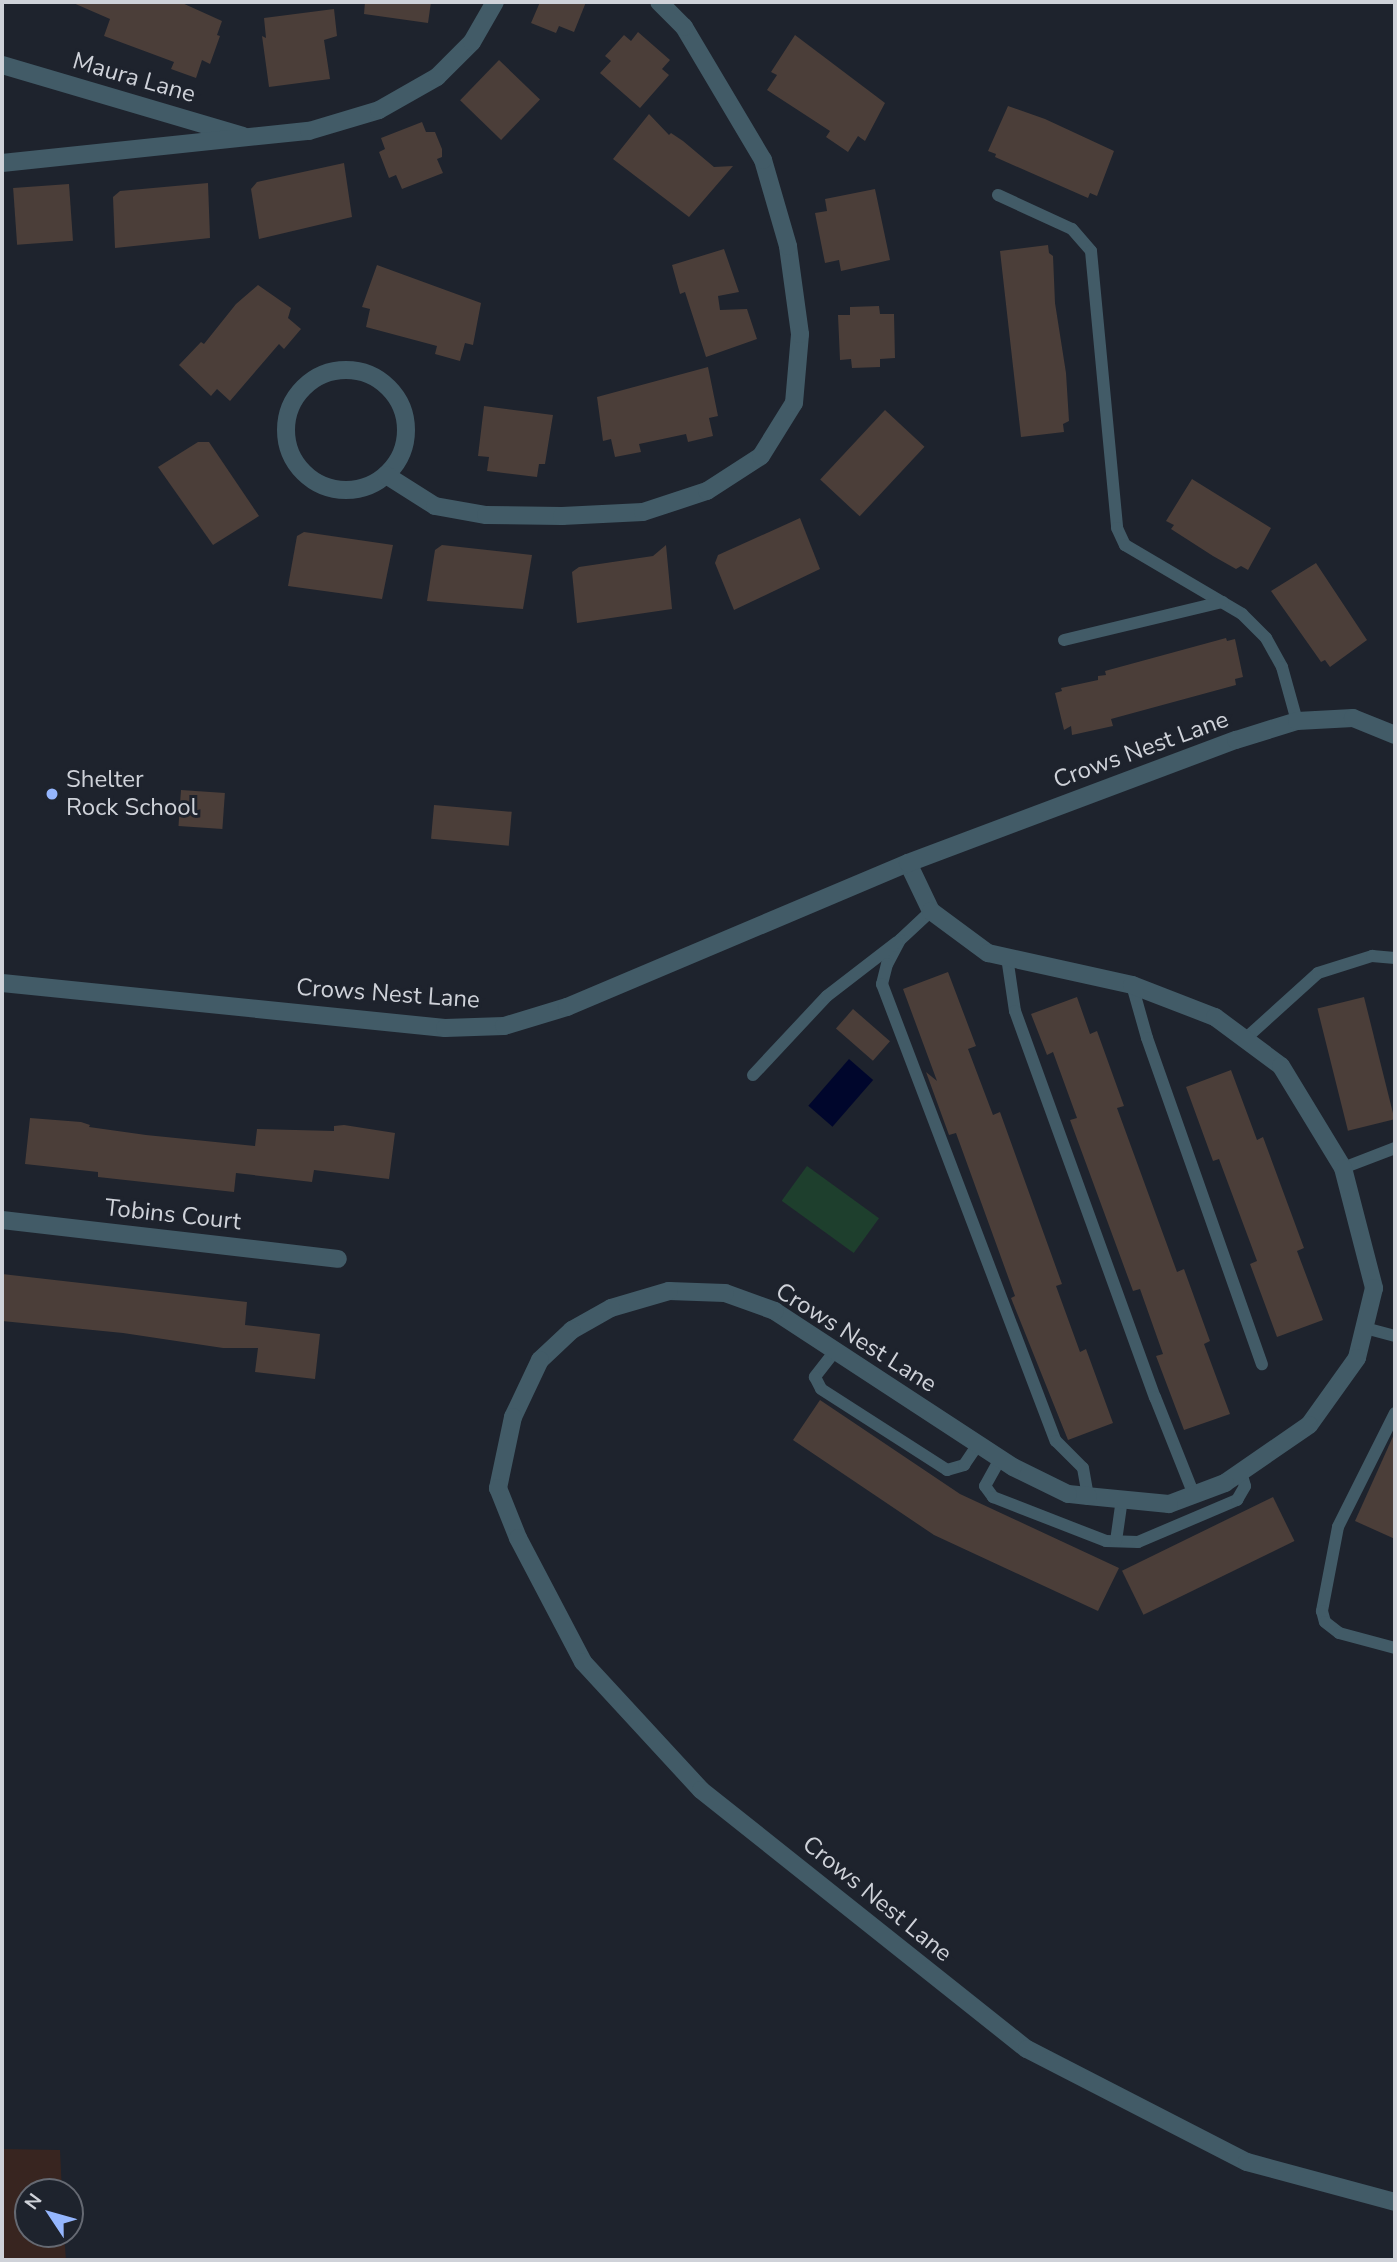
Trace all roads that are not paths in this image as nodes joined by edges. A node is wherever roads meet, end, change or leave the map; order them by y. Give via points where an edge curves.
1 (495, 2) edge
2 (659, 2) edge
3 (2, 65) edge
4 (253, 139) junction
5 (2, 163) edge
6 (998, 195) dead end
7 (386, 475) junction
8 (1223, 603) junction
9 (1064, 640) dead end
10 (1297, 721) junction
11 (1395, 735) edge
12 (908, 863) junction
13 (931, 911) junction
14 (900, 940) junction
15 (1007, 957) junction
16 (1395, 958) edge
17 (2, 983) edge
18 (1132, 985) junction
19 (1245, 1039) junction
20 (752, 1075) dead end
21 (1395, 1148) edge
22 (1343, 1168) junction
23 (2, 1220) edge
24 (338, 1259) dead end
25 (1365, 1328) junction
26 (1395, 1336) edge
27 (835, 1351) junction
28 (1262, 1364) dead end
29 (1395, 1413) edge
30 (978, 1444) junction
31 (1000, 1459) junction
32 (1241, 1472) junction
33 (1194, 1495) junction
34 (1088, 1496) junction
35 (1122, 1499) junction
36 (1116, 1541) junction
37 (1395, 1648) edge
38 (1395, 2202) edge

1 - 4 street, Maura Lane via 472,42 437,77 379,110 309,131
2 - 7 street via 684,27 763,160 788,246 798,321 794,403 761,456 707,491 643,512 486,515 435,506
3 - 4 street, Maura Lane
4 - 5 street, Maura Lane
6 - 8 lane via 1072,229 1091,251 1117,528 1125,545
7 - 7 street via 404,449 406,428 400,404 388,387 351,370 337,370 307,384 290,407 285,435 299,469 318,485 339,491 372,485
8 - 9 lane
8 - 10 lane via 1266,638 1282,667
10 - 11 street, Crows Nest Lane via 1353,718
10 - 12 street, Crows Nest Lane
12 - 13 street, Crows Nest Lane
12 - 17 street, Crows Nest Lane via 567,1007 504,1026 445,1028
13 - 14 lane
13 - 15 street, Crows Nest Lane via 988,953
14 - 20 lane via 827,996
14 - 34 lane via 882,984 1056,1441 1083,1468
15 - 18 street, Crows Nest Lane
15 - 33 lane via 1015,1011
16 - 19 lane via 1372,956 1318,973
18 - 19 street, Crows Nest Lane via 1215,1017
18 - 28 lane
19 - 22 street, Crows Nest Lane via 1281,1066
21 - 22 lane
22 - 25 street, Crows Nest Lane via 1374,1288
23 - 24 street, Tobins Court
25 - 26 lane
25 - 32 street, Crows Nest Lane via 1357,1358 1309,1425
27 - 30 street, Crows Nest Lane
27 - 30 lane via 815,1377 821,1389 947,1470 964,1465
27 - 38 street, Crows Nest Lane via 775,1311 725,1293 669,1292 611,1308 572,1330 540,1360 513,1417 498,1488 518,1538 583,1662 701,1790 1027,2049 1247,2162
29 - 37 lane via 1338,1527 1322,1611 1325,1622 1339,1633
30 - 31 street, Crows Nest Lane
31 - 34 street, Crows Nest Lane via 1068,1494
31 - 36 lane via 985,1486 993,1497
32 - 33 street, Crows Nest Lane
32 - 36 lane via 1245,1486 1237,1500 1138,1542
33 - 35 street, Crows Nest Lane via 1169,1504
34 - 35 street, Crows Nest Lane
35 - 36 lane

